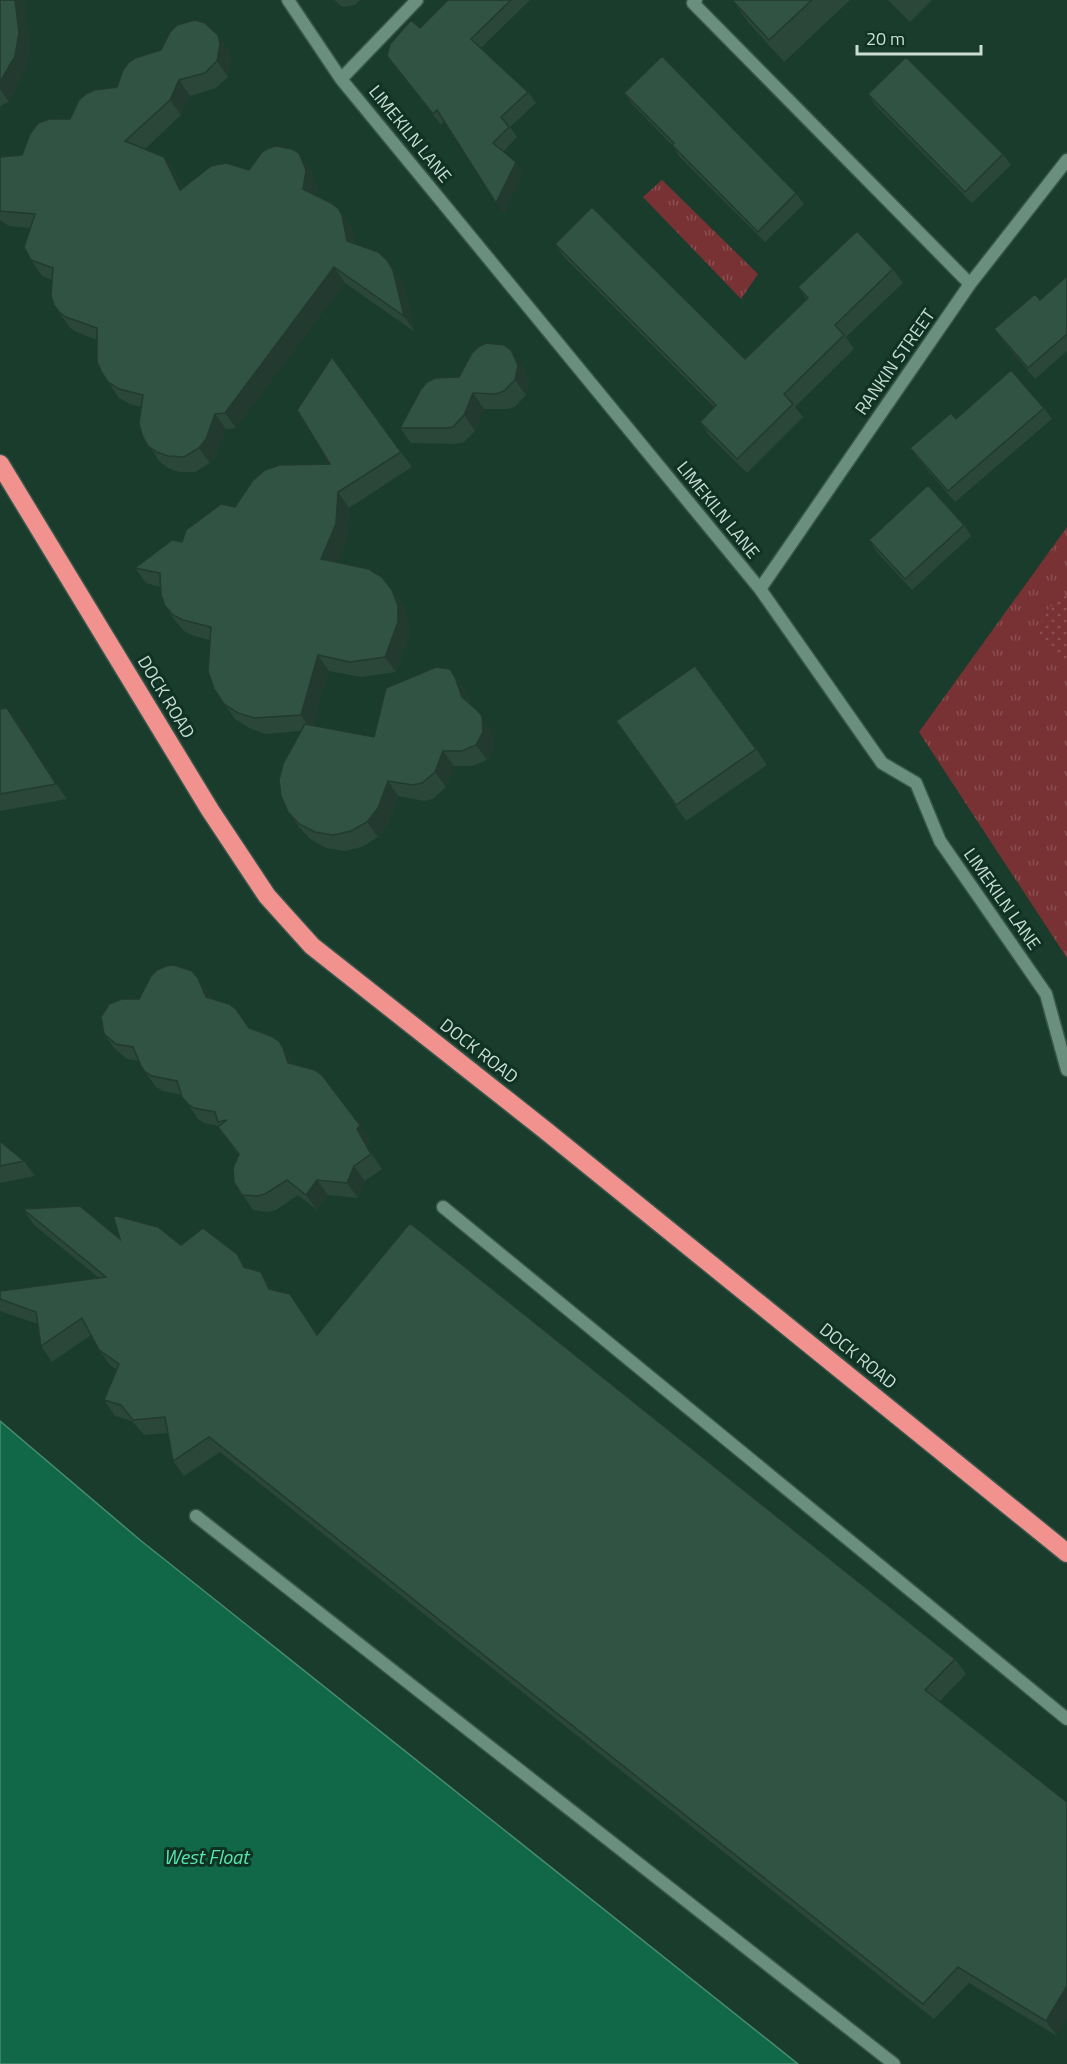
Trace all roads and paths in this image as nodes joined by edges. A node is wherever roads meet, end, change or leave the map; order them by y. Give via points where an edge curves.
1 (288, 0) edge
2 (417, 0) edge
3 (696, 0) edge
4 (341, 79) junction
5 (1067, 160) edge
6 (970, 284) junction
7 (0, 464) edge
8 (760, 589) junction
9 (1067, 1070) edge
10 (444, 1207) dead end
11 (196, 1516) dead end
12 (1067, 1553) edge
13 (1067, 1719) edge
14 (894, 2064) edge

1 - 4 street, LIMEKILN LANE
2 - 4 street
3 - 6 street via 693,3
4 - 8 street, LIMEKILN LANE
5 - 6 street, RANKIN STREET
6 - 8 street, RANKIN STREET
7 - 12 highway, DOCK ROAD via 210,810 267,896 312,946
8 - 9 street, LIMEKILN LANE via 882,763 916,783 940,840 1046,994
10 - 13 street
11 - 14 street

